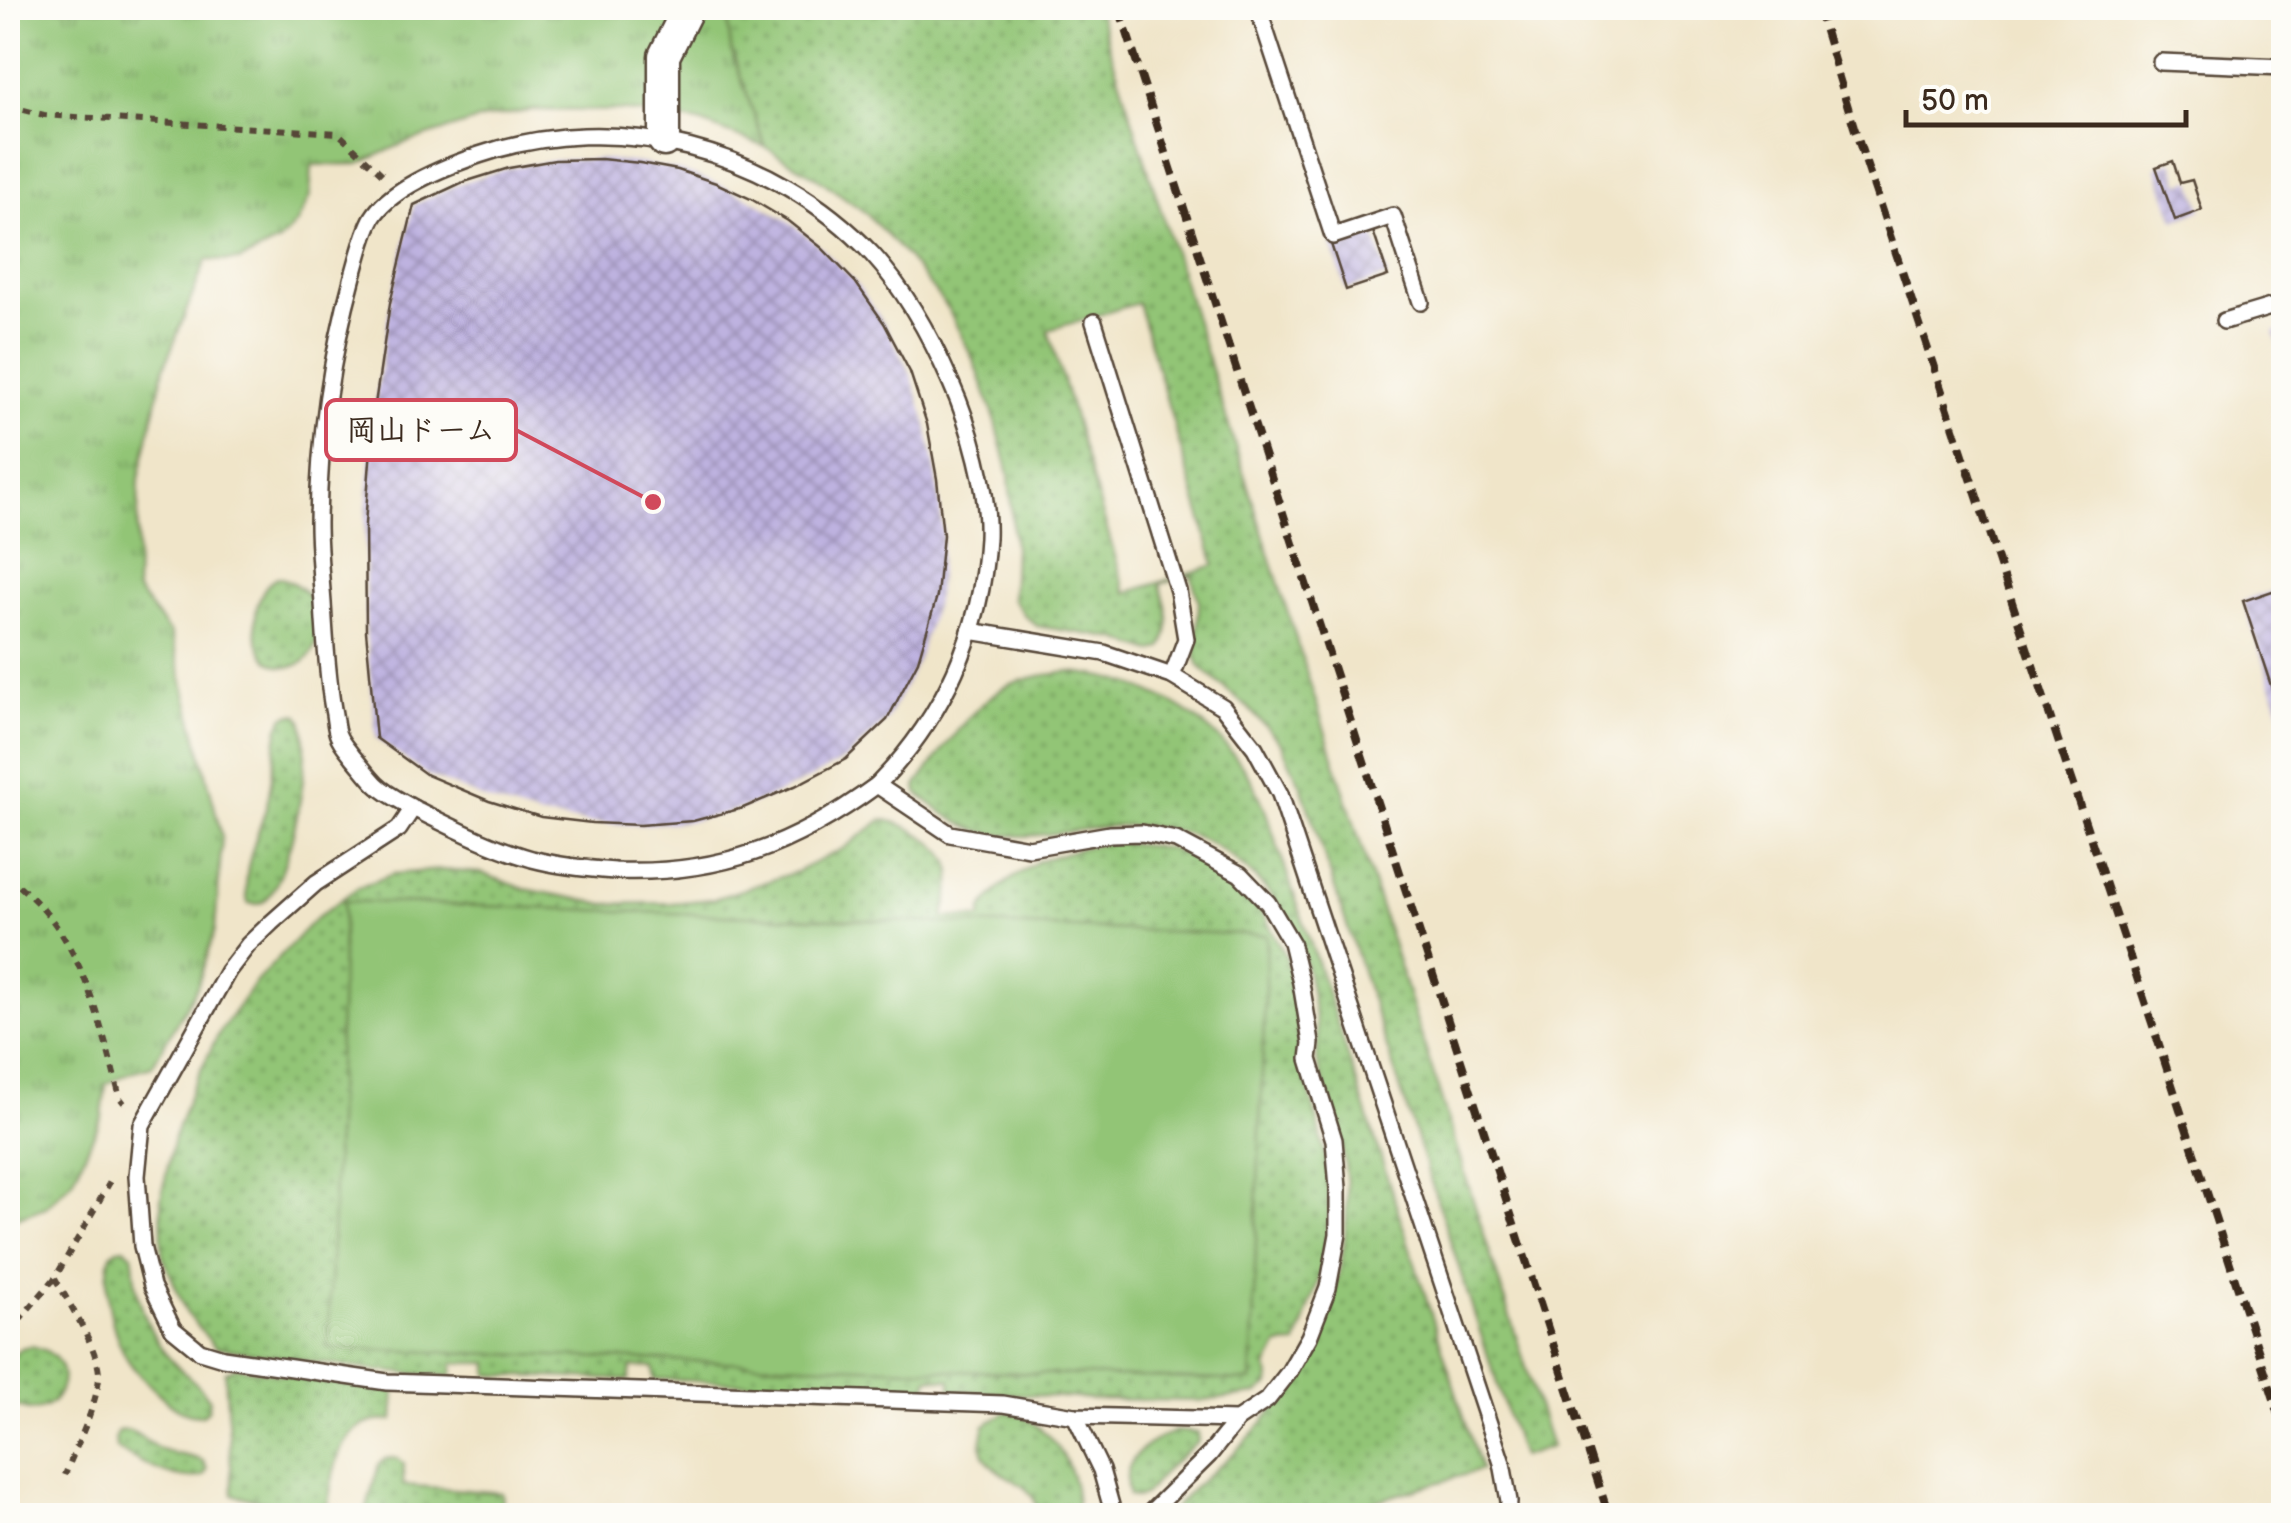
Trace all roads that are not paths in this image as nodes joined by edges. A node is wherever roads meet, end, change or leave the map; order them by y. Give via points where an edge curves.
1 (688, 8) edge
2 (1258, 8) edge
3 (2161, 62) dead end
4 (2284, 66) edge
5 (664, 140) junction
6 (1421, 302) dead end
7 (2284, 303) edge
8 (2224, 321) dead end
9 (1094, 322) dead end
10 (970, 632) junction
11 (1172, 676) junction
12 (877, 785) junction
13 (414, 808) junction
14 (1074, 1416) junction
15 (1237, 1420) junction
16 (1114, 1516) edge
17 (1147, 1516) edge
18 (1508, 1516) edge

1 - 5 street via 664,56
2 - 6 lane via 1332,236 1392,216
3 - 4 lane
5 - 10 lane via 744,165 790,188 832,217 907,298 964,411 980,474 987,534
5 - 13 lane via 540,138 498,148 400,191 374,216 344,308 319,469 326,671 338,738 378,788
7 - 8 lane
9 - 11 lane via 1178,591 1186,639
10 - 11 lane via 1104,653
10 - 12 lane via 928,724
11 - 18 lane via 1223,708 1280,794 1502,1463
12 - 13 lane via 754,854 646,872 534,860
12 - 15 lane via 950,834 1029,848 1110,834 1176,840 1240,874 1268,902 1291,942 1309,1059 1334,1140 1338,1234 1328,1288 1309,1337 1267,1400
13 - 14 lane via 400,830 316,884 248,945 142,1124 142,1246 173,1330 200,1351 223,1358 387,1382 1003,1404
14 - 15 lane
14 - 16 lane via 1101,1470
15 - 17 lane

